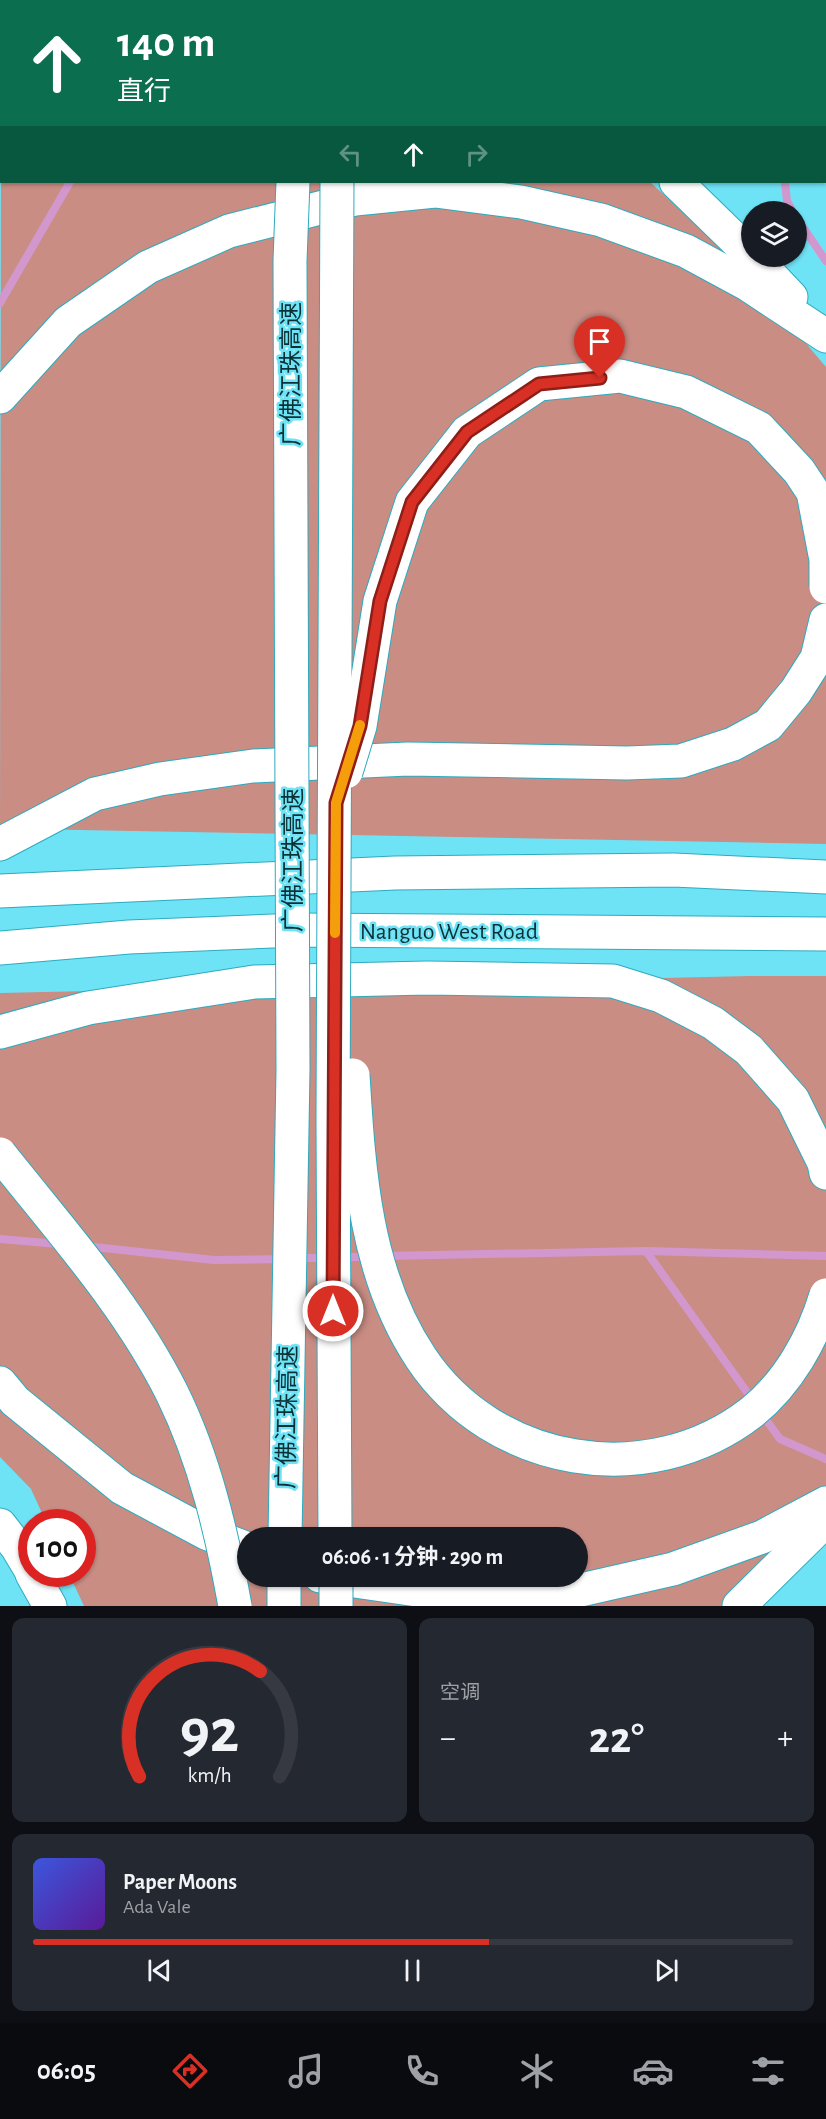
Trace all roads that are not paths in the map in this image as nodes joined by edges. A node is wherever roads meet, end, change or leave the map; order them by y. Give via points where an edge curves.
1 (292, 183) edge
2 (337, 183) edge
3 (677, 183) edge
4 (741, 245) edge
5 (762, 267) edge
6 (826, 334) edge
7 (0, 396) edge
8 (826, 587) edge
9 (826, 620) edge
10 (336, 803) junction
11 (0, 844) edge
12 (826, 877) edge
13 (0, 891) edge
14 (826, 934) edge
15 (334, 943) junction
16 (0, 948) edge
17 (0, 1032) edge
18 (0, 1154) edge
19 (826, 1173) edge
20 (826, 1295) edge
21 (8, 1392) edge
22 (826, 1503) edge
23 (826, 1520) edge
24 (0, 1525) edge
25 (285, 1527) edge
26 (335, 1527) edge
27 (237, 1545) edge
28 (18, 1549) edge
29 (40, 1587) edge
30 (284, 1587) edge
31 (336, 1587) edge
32 (396, 1587) edge
33 (50, 1606) edge
34 (236, 1606) edge
35 (284, 1606) edge
36 (336, 1606) edge
37 (739, 1606) edge

1 - 25 main road, 广佛江珠高速, bridge via 293,1070
2 - 10 main road, 广佛江珠高速, bridge
3 - 4 main road
5 - 6 main road
6 - 7 main road via 686,251 601,220 520,202 435,191 355,200 229,231 148,267 68,322
8 - 10 main road, bridge via 826,560 813,492 759,428 686,392 620,376 539,384 467,432 412,502 380,601 360,726
9 - 11 main road via 817,658 768,724 733,744 681,761 408,759 253,766 160,779 95,794
10 - 15 main road, 广佛江珠高速, bridge
12 - 13 main road via 674,870 395,873
14 - 16 main road, Nanguo West Road via 299,930 129,937
15 - 20 main road, bridge via 350,1034 365,1212 376,1256 402,1324 421,1358 447,1392 471,1414 540,1448 579,1458 620,1460 691,1445 752,1412 778,1385 816,1327
15 - 26 main road, 广佛江珠高速, bridge
17 - 19 main road via 88,1008 254,982 427,978 613,981 661,996 713,1023 749,1050 793,1100
18 - 34 main road, bridge via 110,1292 172,1394 214,1507
21 - 27 main road via 122,1488 206,1533
22 - 32 main road via 762,1537 673,1569 563,1594 452,1595
23 - 37 main road
24 - 28 main road
29 - 33 main road
30 - 35 main road
31 - 36 main road, bridge

